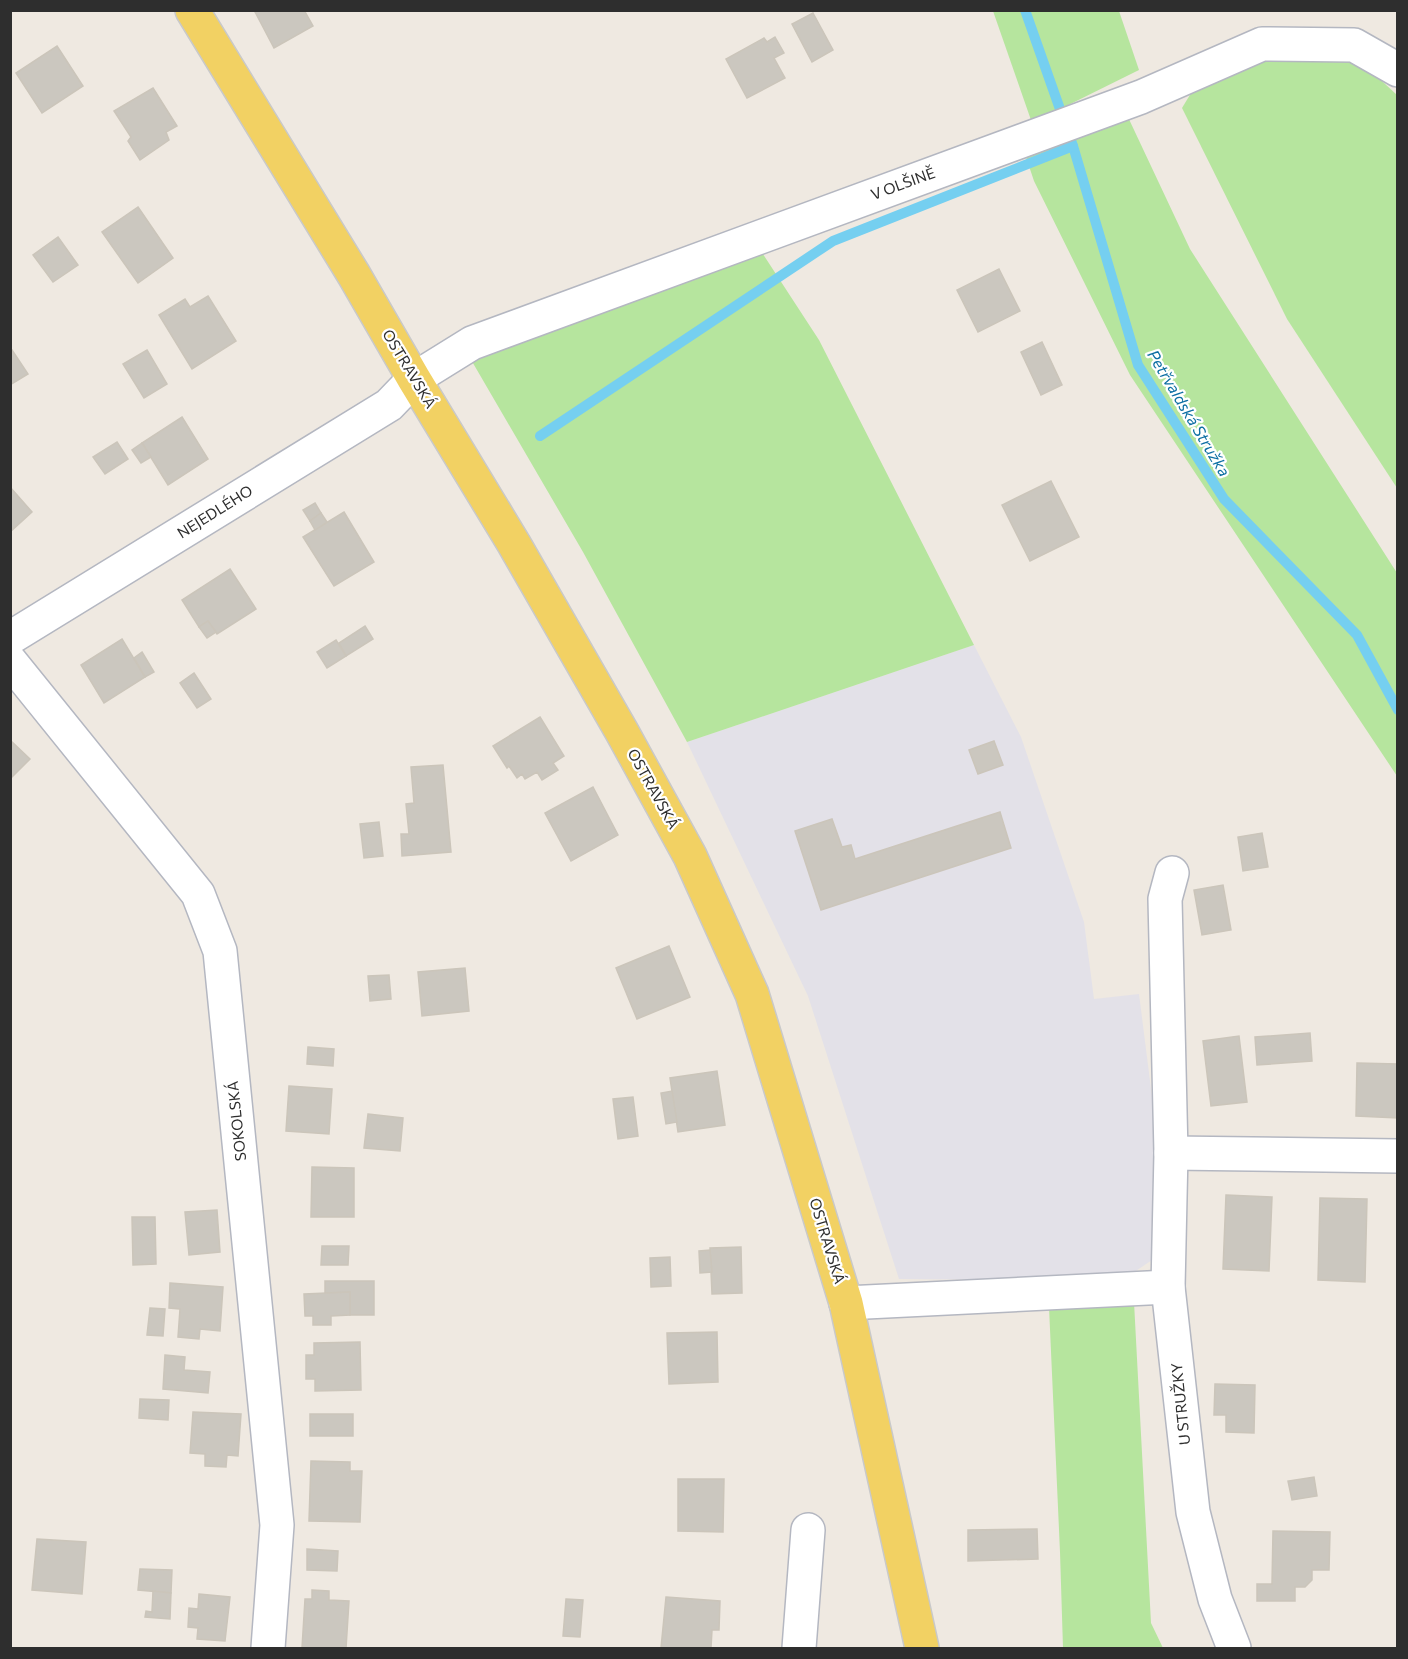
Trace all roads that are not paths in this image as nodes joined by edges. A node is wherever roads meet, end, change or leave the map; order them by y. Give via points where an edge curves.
1 (192, 10) edge
2 (1398, 70) edge
3 (414, 379) junction
4 (10, 638) edge
5 (10, 662) edge
6 (1172, 873) dead end
7 (1171, 1153) junction
8 (1398, 1156) edge
9 (1168, 1287) junction
10 (846, 1303) junction
11 (808, 1530) dead end
12 (267, 1648) edge
13 (799, 1648) edge
14 (922, 1648) edge
15 (1234, 1648) edge

1 - 3 main road, OSTRAVSKÁ
2 - 3 street, V OLŠINĚ via 1354,45 1263,44 1141,97 472,344
3 - 4 street, NEJEDLÉHO via 389,405
3 - 10 main road, OSTRAVSKÁ via 514,544 690,856 752,994
5 - 12 street, SOKOLSKÁ via 198,894 220,951 277,1525
6 - 7 street, U STRUŽKY via 1165,899
7 - 8 street
7 - 9 street, U STRUŽKY
9 - 10 street
9 - 15 street, U STRUŽKY via 1193,1512 1215,1599
10 - 14 main road, OSTRAVSKÁ
11 - 13 street

